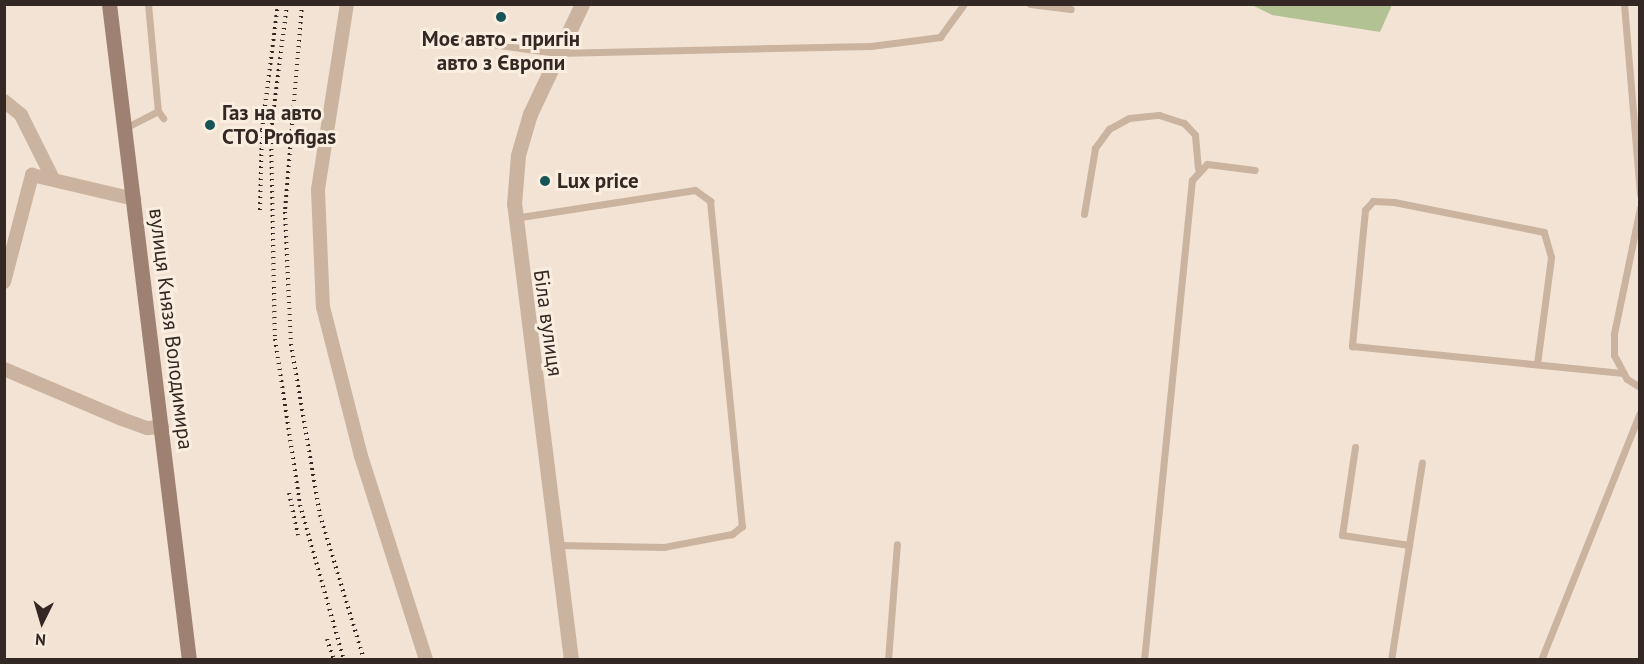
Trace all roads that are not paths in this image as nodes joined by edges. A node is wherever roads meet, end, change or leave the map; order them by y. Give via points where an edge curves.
1 (109, 4) edge
2 (148, 4) edge
3 (347, 4) edge
4 (582, 4) edge
5 (964, 4) edge
6 (1030, 4) edge
7 (1624, 4) edge
8 (1071, 9) dead end
9 (462, 40) dead end
10 (557, 53) junction
11 (4, 101) edge
12 (125, 128) junction
13 (1198, 168) junction
14 (1255, 170) dead end
15 (52, 177) junction
16 (1640, 194) edge
17 (134, 199) junction
18 (1640, 208) edge
19 (1084, 214) dead end
20 (514, 218) junction
21 (4, 282) edge
22 (1537, 364) junction
23 (4, 369) edge
24 (1624, 373) junction
25 (1640, 387) edge
26 (1640, 413) edge
27 (162, 427) junction
28 (1355, 447) dead end
29 (1422, 462) dead end
30 (897, 544) dead end
31 (558, 545) junction
32 (1409, 545) junction
33 (189, 660) edge
34 (426, 660) edge
35 (572, 660) edge
36 (888, 660) edge
37 (1143, 660) edge
38 (1391, 660) edge
39 (1541, 660) edge

1 - 12 main road, вулиця Князя Володимира
2 - 12 lane via 161,115
3 - 34 street via 318,190 322,307 361,456
4 - 10 street, Біла вулиця
5 - 10 lane via 940,37 871,46
6 - 8 lane
7 - 16 lane
9 - 10 lane
10 - 20 street, Біла вулиця via 518,155
11 - 15 street via 21,115
12 - 17 main road, вулиця Князя Володимира
13 - 14 lane via 1207,164
13 - 19 lane via 1195,135 1184,123 1159,115 1129,118 1109,129 1095,148
13 - 37 lane via 1192,180
15 - 17 street
15 - 21 street via 29,178
17 - 27 main road, вулиця Князя Володимира
18 - 24 lane via 1614,334 1614,355
20 - 31 street, Біла вулиця
20 - 31 lane via 695,190 710,201 742,526 732,534 664,547
22 - 22 lane via 1551,257 1544,232 1373,201 1365,210 1352,346
22 - 24 lane
23 - 27 street via 122,419
24 - 25 lane
26 - 39 lane
27 - 33 main road, вулиця Князя Володимира
28 - 32 lane via 1342,535
29 - 32 lane
30 - 36 lane
31 - 35 street, Біла вулиця
32 - 38 lane

